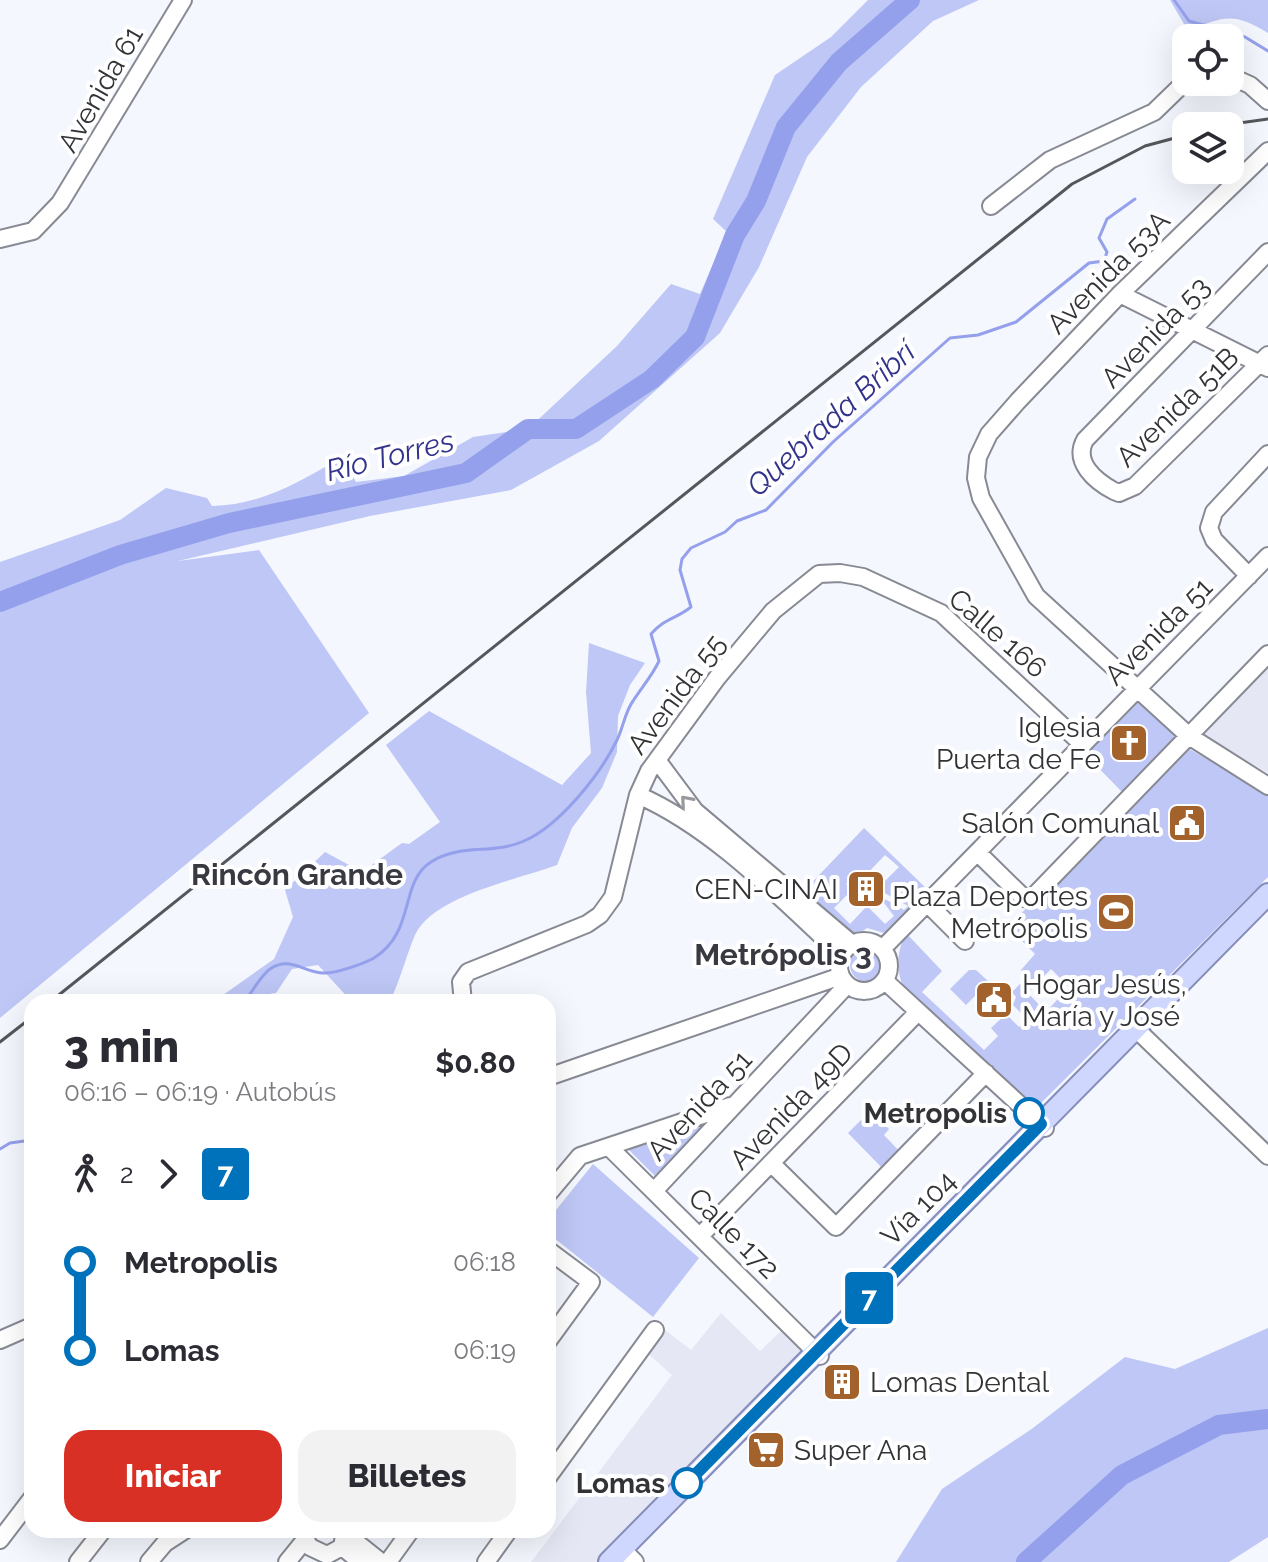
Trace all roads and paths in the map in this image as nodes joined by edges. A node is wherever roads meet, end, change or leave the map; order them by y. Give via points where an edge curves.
1 (183, 0) edge
2 (1244, 82) edge
3 (1172, 95) edge
4 (1268, 101) edge
5 (1268, 151) edge
6 (991, 206) dead end
7 (0, 239) edge
8 (1268, 252) edge
9 (1120, 294) junction
10 (1193, 331) junction
11 (1265, 362) edge
12 (1268, 454) edge
13 (1119, 493) joint
14 (1268, 556) edge
15 (819, 574) joint
16 (1249, 576) junction
17 (1268, 654) edge
18 (1136, 689) junction
19 (1189, 736) junction
20 (1083, 745) junction
21 (657, 760) junction
22 (1268, 786) edge
23 (638, 795) junction
24 (978, 853) junction
25 (1268, 894) edge
26 (927, 903) junction
27 (1268, 903) edge
28 (965, 941) dead end
29 (883, 948) junction
30 (846, 949) junction
31 (844, 980) junction
32 (885, 981) junction
33 (462, 994) edge
34 (918, 1012) junction
35 (1136, 1030) junction
36 (986, 1073) junction
37 (556, 1074) edge
38 (735, 1104) junction
39 (1043, 1126) junction
40 (610, 1148) junction
41 (1268, 1156) edge
42 (772, 1164) junction
43 (556, 1184) edge
44 (654, 1191) junction
45 (700, 1236) junction
46 (556, 1256) edge
47 (24, 1330) edge
48 (556, 1330) edge
49 (655, 1330) dead end
50 (0, 1340) edge
51 (818, 1354) junction
52 (556, 1466) edge
53 (24, 1508) edge
54 (97, 1538) edge
55 (173, 1538) edge
56 (301, 1538) edge
57 (304, 1538) edge
58 (343, 1538) edge
59 (345, 1538) edge
60 (345, 1538) edge
61 (405, 1538) edge
62 (503, 1538) edge
63 (0, 1540) edge
64 (622, 1558) edge
65 (78, 1562) edge
66 (149, 1562) edge
67 (287, 1562) edge
68 (361, 1562) edge
69 (381, 1562) edge
70 (388, 1562) edge
71 (486, 1562) edge

1 - 7 street, Avenida 61 via 60,203 33,231
2 - 4 street
3 - 6 street via 1154,112 1050,160
5 - 9 street, Avenida 53A
8 - 10 street, Avenida 53
9 - 10 street
9 - 18 street, Avenida 53A via 989,434 978,457 976,478 981,498 1036,596
10 - 11 street
10 - 13 street, Avenida 53 via 1085,440 1081,449 1088,471
11 - 13 street, Avenida 51B via 1135,486
12 - 16 street via 1214,512 1209,528
14 - 16 street, Avenida 51
15 - 20 street, Calle 166 via 863,577 941,613
15 - 21 street, Avenida 55 via 773,611
16 - 18 street, Avenida 51
17 - 19 street
18 - 19 street
18 - 20 street, Avenida 51
19 - 22 street
19 - 24 street via 1031,899
20 - 24 street, Avenida 51
21 - 23 street, Avenida 55
30 -> 21 street via 695,811
23 - 30 street via 713,843
23 - 33 street, Avenida 55 via 613,897 600,915 468,972 461,982
24 - 26 street, Avenida 51
25 - 35 main road, Vía 104
26 - 28 street
26 - 29 street, Avenida 51
27 - 35 main road, Vía 104
29 - 30 street via 870,941
29 - 32 street via 889,962
30 - 31 street
31 - 32 street via 859,991 871,991
31 - 37 street
31 - 38 street, Avenida 51
32 - 34 street
34 - 36 street
34 - 42 street, Avenida 49D
35 - 39 main road, Vía 104
35 - 41 street
36 - 39 street
36 - 42 street via 836,1227
38 - 40 street
38 - 44 street, Avenida 51
39 - 51 main road, Vía 104
40 - 43 street via 580,1156
40 - 44 street, Calle 172
42 - 45 street, Avenida 49D
44 - 45 street, Calle 172
45 - 51 street, Calle 172
46 - 48 street via 591,1282
47 - 50 street
49 - 52 street
51 - 64 main road, Vía 104
53 - 63 street
54 - 65 street
55 - 66 street
56 - 67 street
57 - 58 street via 327,1555
59 - 68 street
60 - 69 street
61 - 70 street
62 - 71 street

